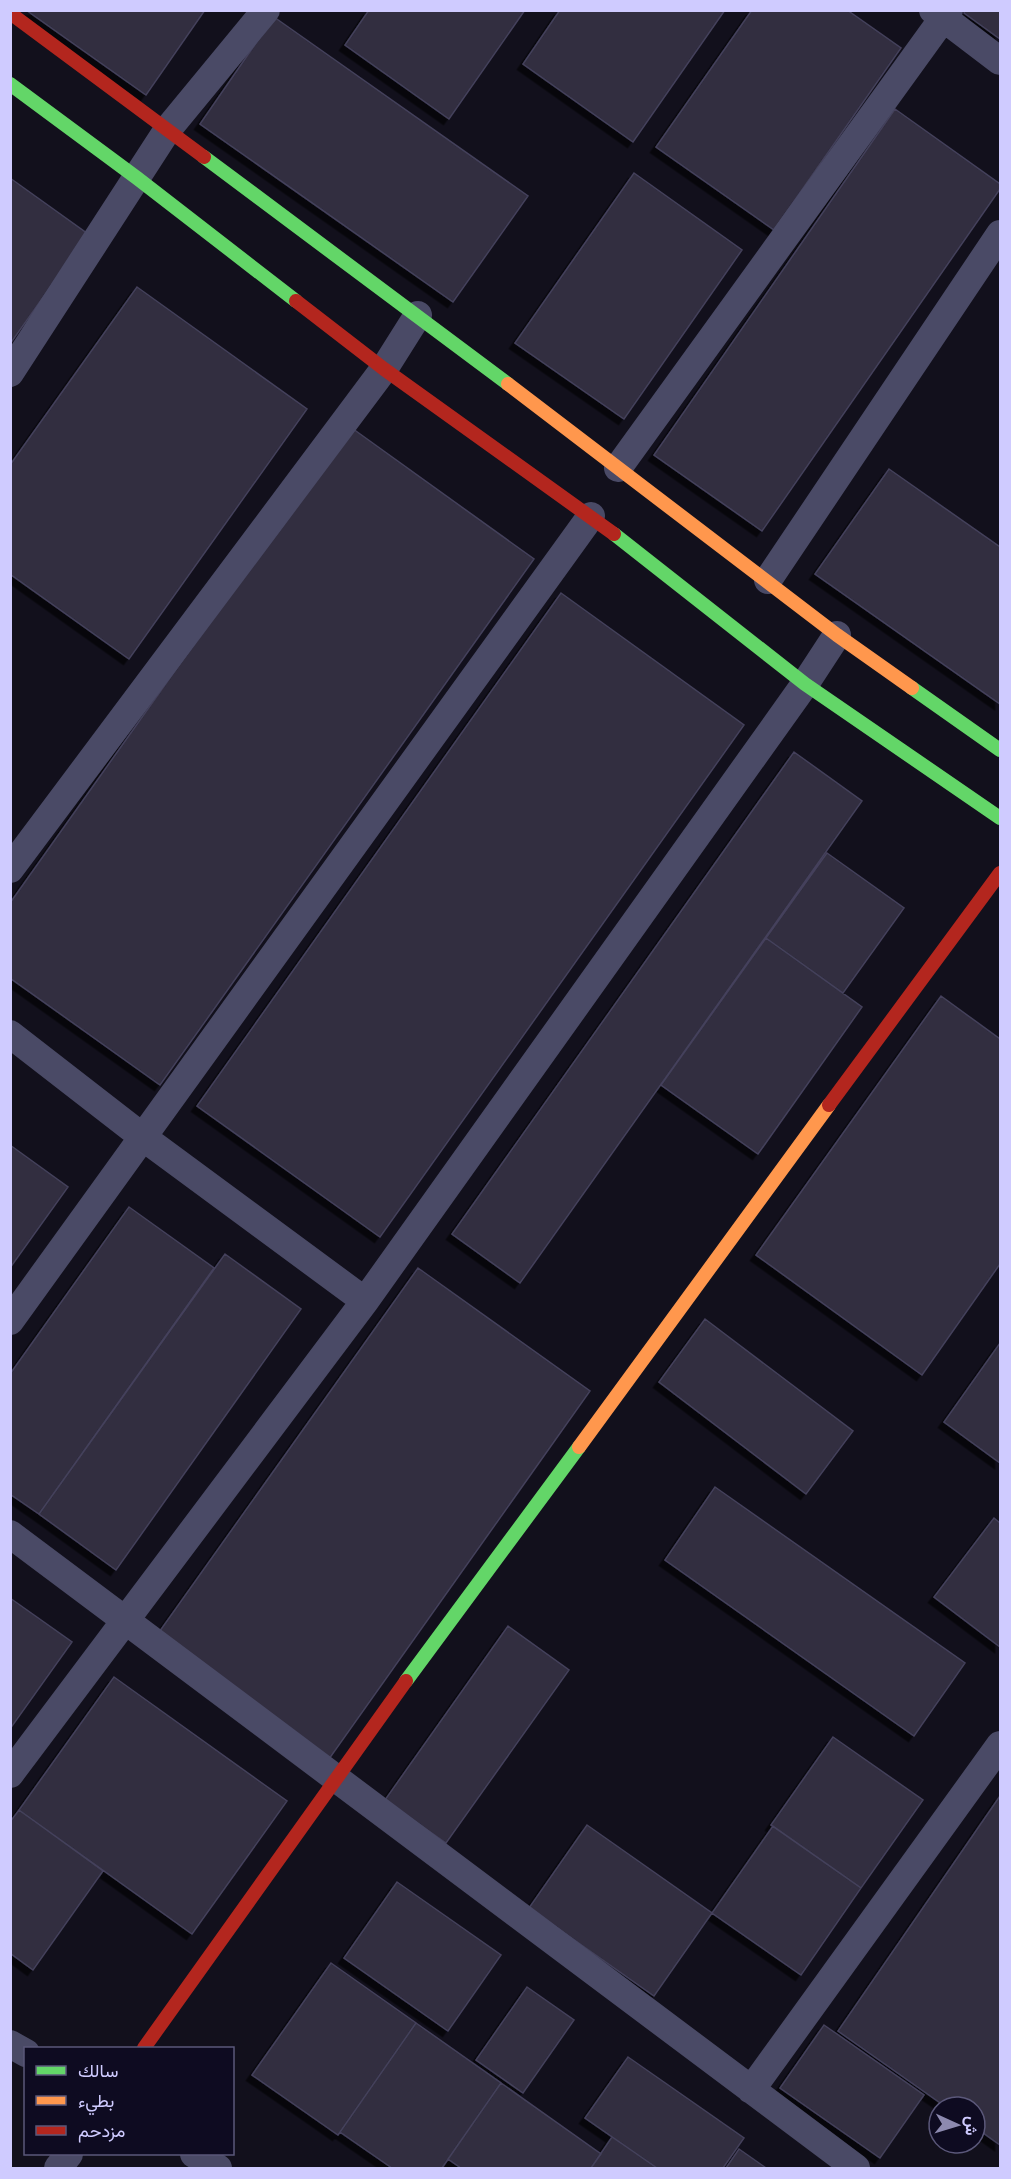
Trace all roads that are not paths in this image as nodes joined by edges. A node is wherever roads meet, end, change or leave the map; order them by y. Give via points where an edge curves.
1 (266, 10) edge
2 (10, 13) edge
3 (942, 13) edge
4 (1000, 61) edge
5 (10, 84) edge
6 (168, 129) junction
7 (137, 178) junction
8 (1000, 234) edge
9 (418, 315) junction
10 (384, 369) junction
11 (10, 373) edge
12 (618, 468) junction
13 (591, 516) junction
14 (768, 580) junction
15 (837, 635) junction
16 (805, 684) junction
17 (1000, 750) edge
18 (1000, 818) edge
19 (10, 869) edge
20 (1000, 873) edge
21 (10, 1034) edge
22 (144, 1138) junction
23 (364, 1301) junction
24 (10, 1321) edge
25 (10, 1534) edge
26 (126, 1620) junction
27 (1000, 1745) edge
28 (10, 1774) edge
29 (336, 1777) junction
30 (10, 2044) edge
31 (145, 2047) edge
32 (24, 2052) edge
33 (751, 2090) junction
34 (68, 2155) edge
35 (196, 2155) edge
36 (58, 2169) edge
37 (218, 2169) edge
38 (856, 2169) edge

1 - 6 street
2 - 6 main road
3 - 4 street
3 - 12 street
5 - 7 main road
6 - 7 street
6 - 9 main road
7 - 10 main road
7 - 11 street
8 - 14 street
9 - 10 street
9 - 12 main road
10 - 13 main road
10 - 19 street
12 - 14 main road
13 - 16 main road
13 - 22 street
14 - 15 main road
15 - 16 street
15 - 17 main road
16 - 18 main road
16 - 23 street
20 - 29 main road
21 - 22 street
22 - 23 street
22 - 24 street
23 - 26 street
25 - 26 street
26 - 28 street
26 - 29 street
27 - 33 street
29 - 31 main road
29 - 33 street
30 - 32 street
33 - 38 street
34 - 36 street
35 - 37 street

